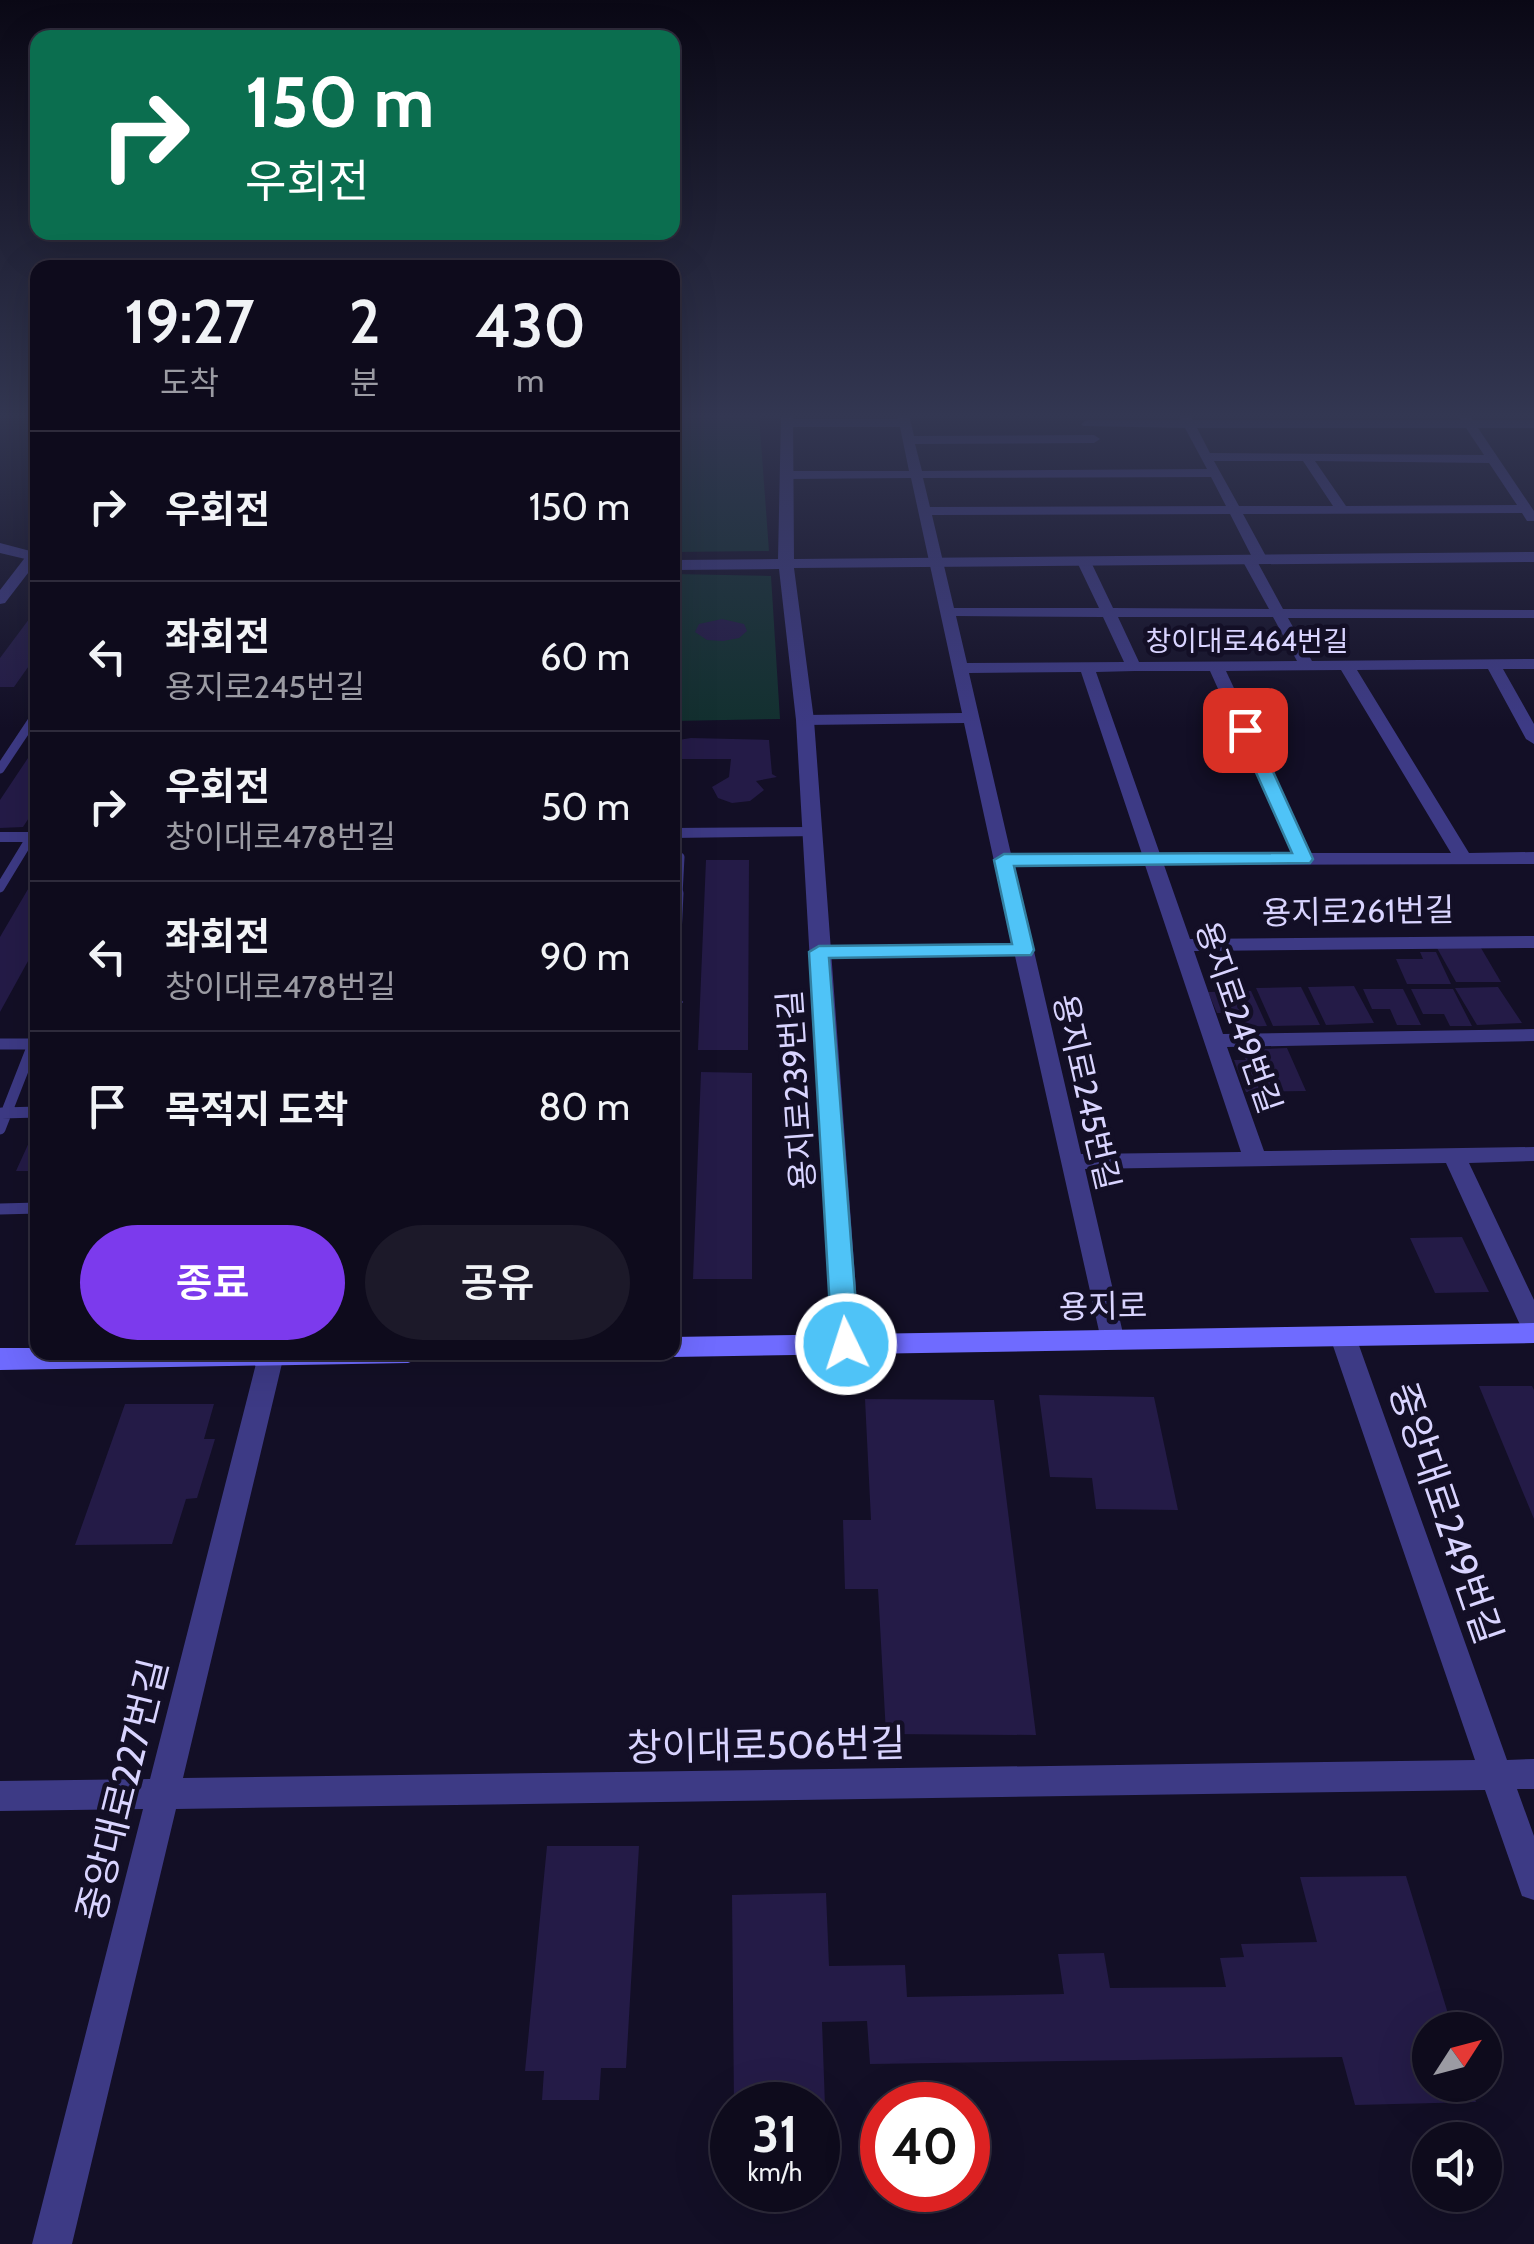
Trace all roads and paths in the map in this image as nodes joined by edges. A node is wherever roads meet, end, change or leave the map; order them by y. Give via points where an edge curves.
1 (786, 520) edge
2 (927, 520) edge
3 (1237, 520) edge
4 (0, 548) edge
5 (30, 557) edge
6 (1534, 558) edge
7 (1255, 560) junction
8 (1084, 562) junction
9 (786, 563) junction
10 (936, 563) junction
11 (30, 564) edge
12 (680, 565) edge
13 (0, 600) edge
14 (1278, 611) junction
15 (948, 612) junction
16 (1108, 612) junction
17 (1534, 614) edge
18 (1493, 664) junction
19 (1534, 664) edge
20 (1346, 665) junction
21 (1216, 666) junction
22 (1307, 666) junction
23 (1087, 667) junction
24 (1134, 667) junction
25 (960, 668) junction
26 (972, 718) junction
27 (805, 720) junction
28 (30, 724) edge
29 (1534, 739) edge
30 (0, 769) edge
31 (812, 832) junction
32 (680, 833) edge
33 (0, 837) edge
34 (30, 837) edge
35 (30, 843) edge
36 (1464, 858) junction
37 (1534, 858) edge
38 (1304, 859) junction
39 (1004, 860) junction
40 (1153, 860) junction
41 (0, 888) edge
42 (1534, 942) edge
43 (1182, 945) junction
44 (1024, 950) junction
45 (819, 952) junction
46 (1534, 1036) edge
47 (30, 1041) edge
48 (1215, 1041) junction
49 (0, 1044) edge
50 (30, 1053) edge
51 (3, 1112) edge
52 (30, 1112) edge
53 (0, 1130) edge
54 (1534, 1154) edge
55 (1454, 1156) junction
56 (1256, 1158) junction
57 (1072, 1162) junction
58 (30, 1208) edge
59 (0, 1209) edge
60 (1534, 1330) edge
61 (1343, 1337) junction
62 (1112, 1342) junction
63 (846, 1344) junction
64 (680, 1347) edge
65 (0, 1359) edge
66 (30, 1359) edge
67 (270, 1360) edge
68 (1534, 1774) edge
69 (1494, 1775) junction
70 (162, 1794) junction
71 (0, 1796) edge
72 (1534, 1884) edge
73 (52, 2244) edge

1 - 9 street, 용지로239번길
2 - 10 street, 용지로245번길
3 - 7 street
4 - 5 street
6 - 7 street
7 - 8 street
7 - 14 street
8 - 10 street
8 - 16 street
9 - 10 street
9 - 12 street
9 - 27 street, 용지로239번길
10 - 15 street, 용지로245번길
11 - 13 street
14 - 16 street
14 - 17 street
14 - 22 street
15 - 16 street
15 - 25 street, 용지로245번길
16 - 24 street
18 - 19 street, 창이대로464번길
18 - 20 street, 창이대로464번길
18 - 29 street
20 - 22 street, 창이대로464번길
20 - 36 street
21 - 22 street, 창이대로464번길
21 - 24 street, 창이대로464번길
21 - 38 street
23 - 24 street, 창이대로464번길
23 - 25 street, 창이대로464번길
23 - 40 street, 용지로249번길
25 - 26 street, 용지로245번길
26 - 27 street
26 - 39 street, 용지로245번길
27 - 31 street, 용지로239번길
28 - 30 lane
31 - 32 street
31 - 45 street, 용지로239번길
33 - 34 street
35 - 41 lane
36 - 37 street
36 - 38 street
38 - 40 street
39 - 40 street
39 - 44 street, 용지로245번길
40 - 43 street, 용지로249번길
42 - 43 street, 용지로261번길
43 - 48 street, 용지로249번길
44 - 45 street
44 - 57 street, 용지로245번길
45 - 63 street, 용지로239번길
46 - 48 street
47 - 49 lane
48 - 56 street, 용지로249번길
50 - 51 lane
51 - 52 lane
51 - 53 lane
54 - 55 street
55 - 56 street
55 - 60 street
56 - 57 street
57 - 62 street, 용지로245번길
58 - 59 lane
60 - 61 main road, 용지로
61 - 62 main road, 용지로
61 - 69 street, 중앙대로249번길
62 - 63 main road, 용지로
63 - 64 main road, 용지로
65 - 66 main road
67 - 70 street, 중앙대로227번길
68 - 69 street, 창이대로506번길
69 - 70 street, 창이대로506번길
69 - 72 street, 중앙대로249번길
70 - 71 street, 창이대로506번길
70 - 73 street, 중앙대로227번길

